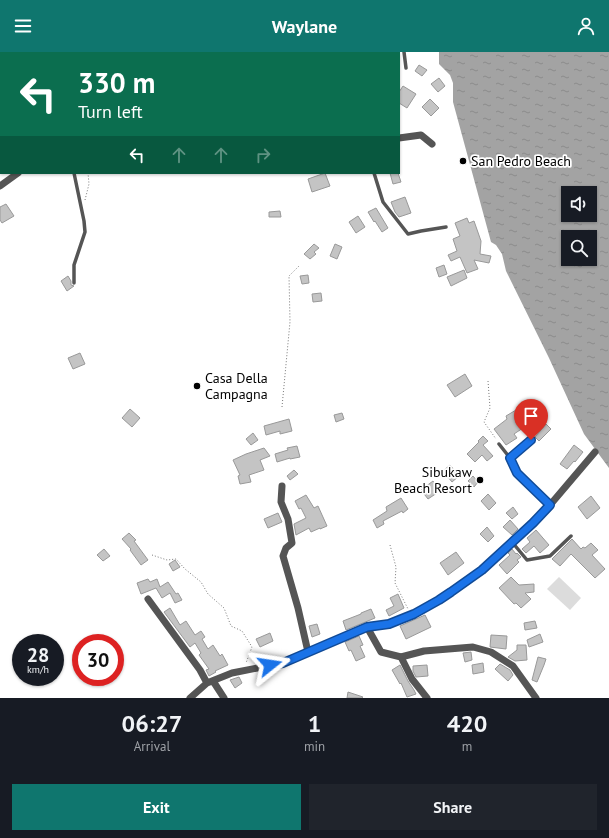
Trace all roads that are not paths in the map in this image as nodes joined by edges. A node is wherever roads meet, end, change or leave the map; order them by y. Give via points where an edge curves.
1 (404, 52) edge
2 (406, 68) dead end
3 (400, 138) edge
4 (432, 144) dead end
5 (17, 174) edge
6 (74, 174) edge
7 (374, 174) edge
8 (0, 186) edge
9 (446, 227) dead end
10 (74, 283) dead end
11 (531, 440) dead end
12 (499, 444) road end
13 (595, 452) dead end
14 (510, 458) junction
15 (282, 486) dead end
16 (550, 505) junction
17 (571, 536) dead end
18 (512, 542) junction
19 (148, 599) dead end
20 (367, 627) junction
21 (308, 652) junction
22 (401, 657) junction
23 (210, 682) junction
24 (190, 698) edge
25 (224, 698) edge
26 (427, 698) edge
27 (536, 698) edge

1 - 2 lane
3 - 4 street via 421,135
5 - 8 street
6 - 10 lane via 84,232 74,265
7 - 9 lane via 383,202 408,234
11 - 14 lane
12 - 14 lane
13 - 16 street
14 - 16 lane via 517,473
15 - 21 street via 281,502 288,519 292,543 286,548 283,556
16 - 18 street
17 - 18 lane via 550,556 527,560
18 - 20 street via 463,584 411,616 389,624
19 - 23 street
20 - 21 street
20 - 22 street via 381,652
21 - 23 street via 283,663 232,673
22 - 26 street via 412,679
22 - 27 street via 424,651 474,648 491,652 513,666
23 - 24 street
23 - 25 street

